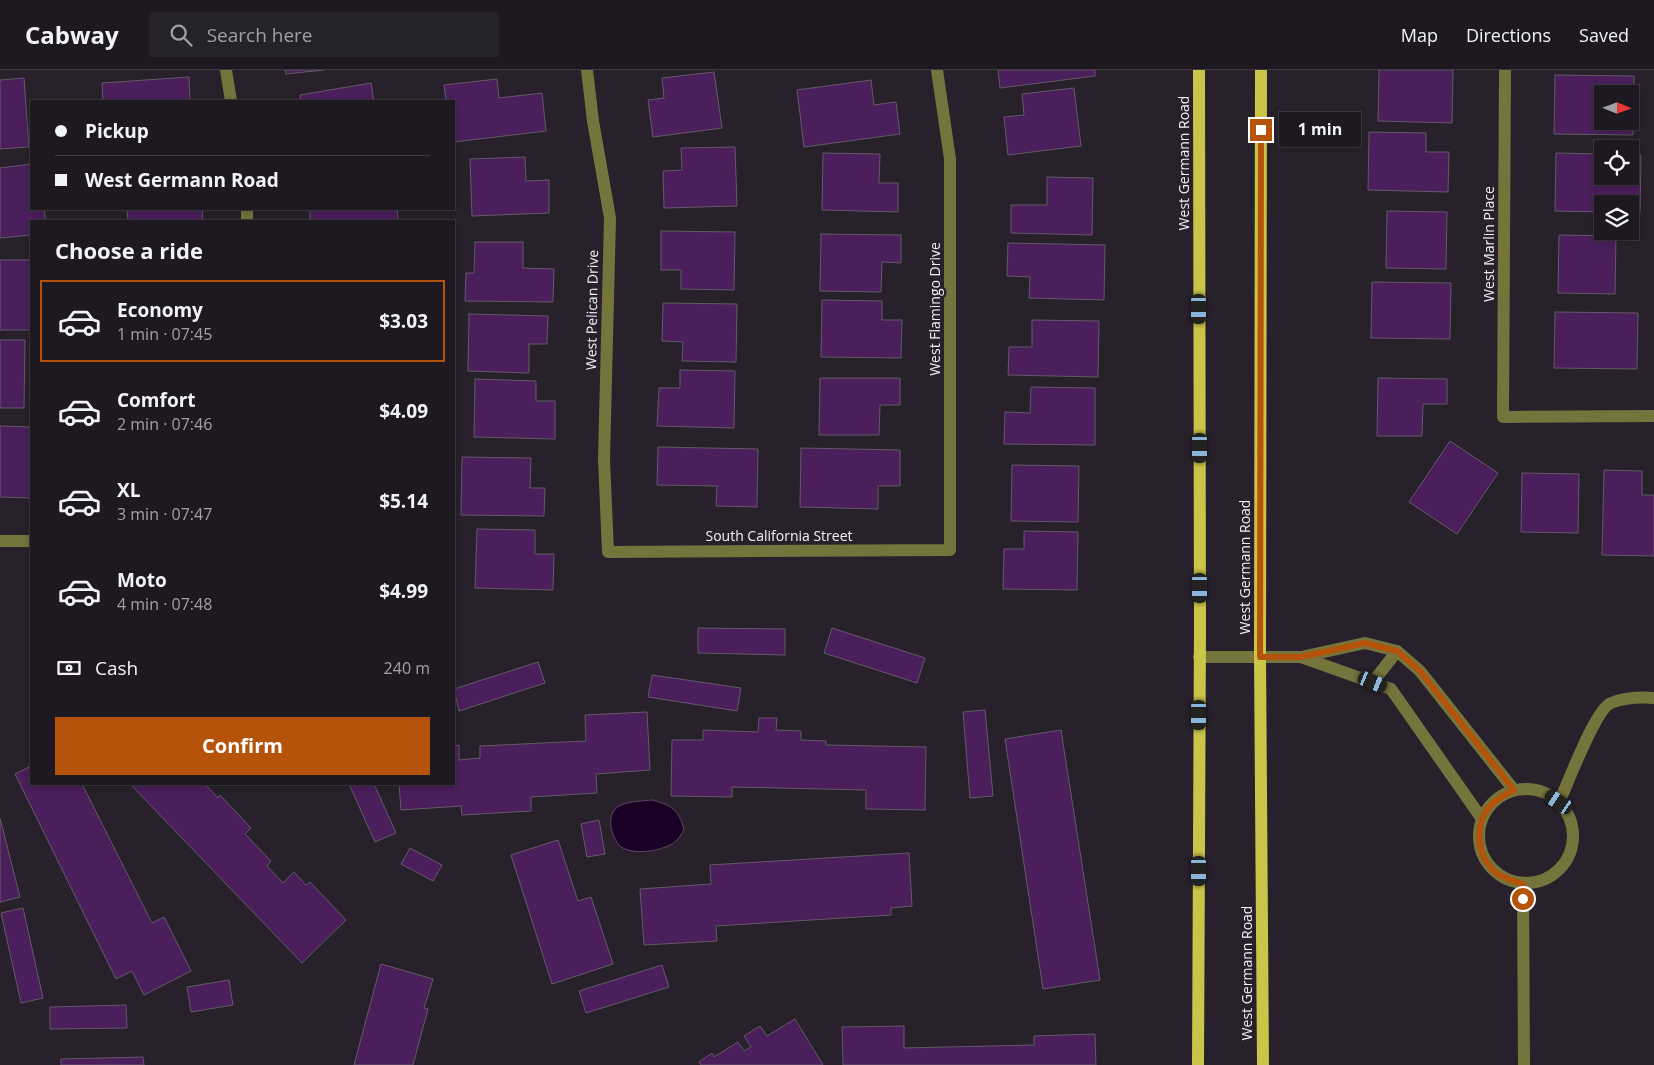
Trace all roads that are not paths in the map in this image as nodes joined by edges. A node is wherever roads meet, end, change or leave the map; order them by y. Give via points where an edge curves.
1 (226, 70) edge
2 (587, 70) edge
3 (937, 70) edge
4 (1199, 70) edge
5 (1261, 70) edge
6 (1505, 70) edge
7 (231, 100) edge
8 (1654, 416) edge
9 (0, 541) edge
10 (30, 542) edge
11 (950, 550) joint
12 (608, 552) joint
13 (1397, 651) junction
14 (1260, 657) junction
15 (1301, 657) junction
16 (1199, 658) junction
17 (1373, 682) junction
18 (1654, 698) edge
19 (1514, 790) junction
20 (1559, 802) junction
21 (1482, 819) junction
22 (1523, 884) junction
23 (1198, 1065) edge
24 (1263, 1065) edge
25 (1524, 1065) edge

1 - 7 street
2 - 12 street, West Pelican Drive via 610,218 604,459
3 - 11 street, West Flamingo Drive via 950,160
4 - 16 main road, West Germann Road
5 - 14 main road, West Germann Road
6 - 8 street, West Marlin Place via 1503,417
9 - 10 street
11 - 12 street, South California Street
13 - 15 street via 1365,643
13 - 17 street
13 - 19 street via 1420,671
14 - 15 street
14 - 16 street
14 - 24 main road, West Germann Road
15 - 17 street
16 - 23 main road, West Germann Road
17 - 21 street via 1391,690
18 - 20 street via 1637,697 1610,703 1594,722
19 - 20 street via 1530,789
19 - 21 street via 1501,796
20 - 22 street via 1569,816 1572,848 1554,875 1539,882
21 - 22 street via 1480,848 1486,861 1496,873
22 - 25 street

